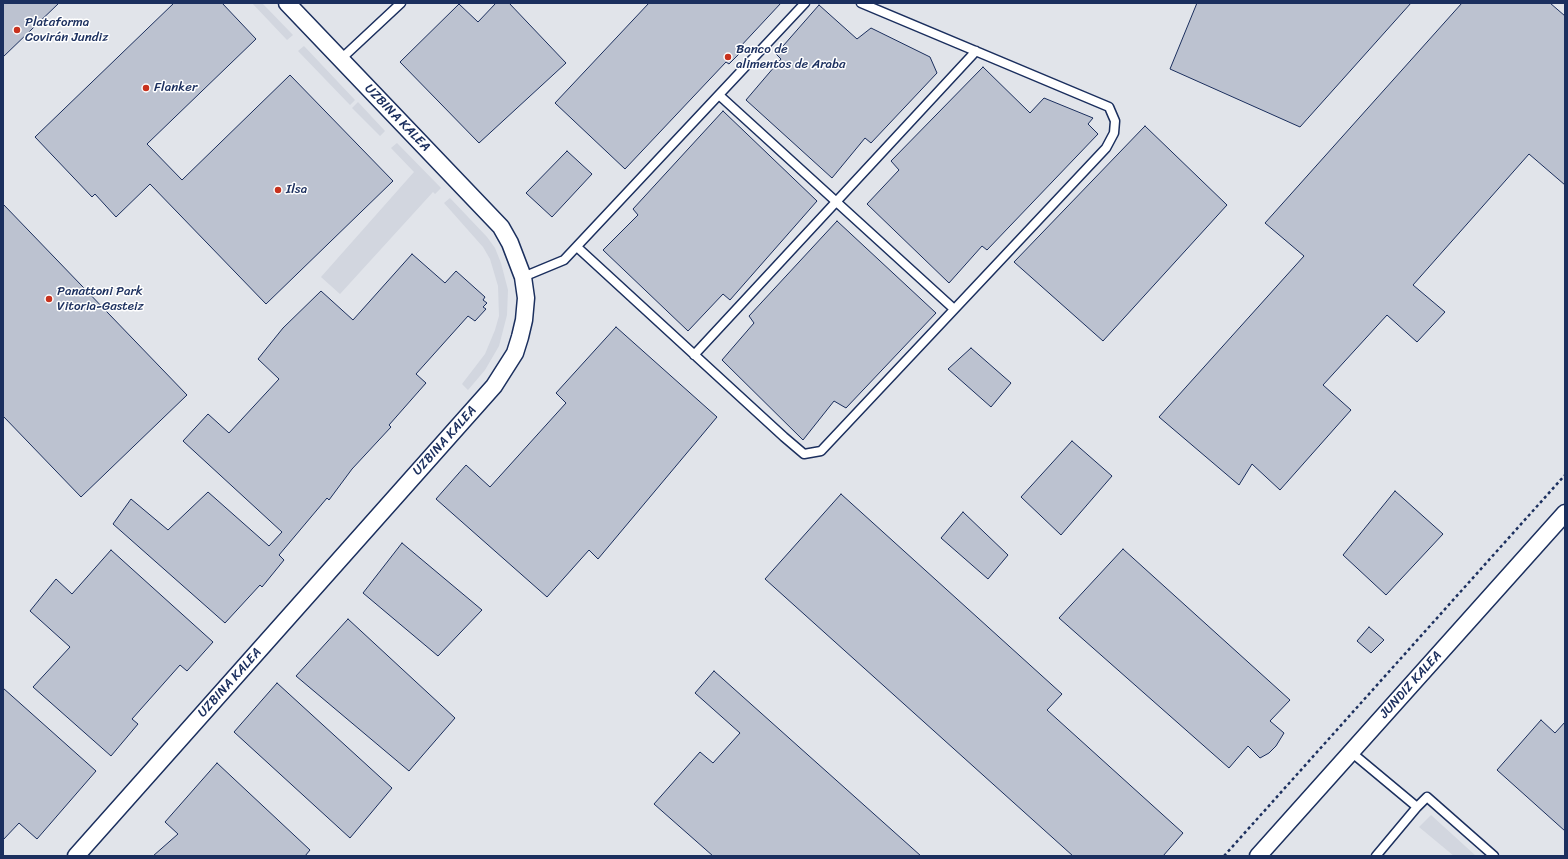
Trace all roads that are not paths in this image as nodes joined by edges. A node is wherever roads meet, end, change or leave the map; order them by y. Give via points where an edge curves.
1 (287, 3) edge
2 (401, 3) edge
3 (805, 3) edge
4 (861, 3) edge
5 (976, 51) junction
6 (341, 59) junction
7 (719, 95) junction
8 (836, 201) junction
9 (577, 247) junction
10 (523, 277) junction
11 (954, 309) junction
12 (694, 355) junction
13 (1565, 513) edge
14 (1351, 752) junction
15 (1417, 806) junction
16 (76, 856) edge
17 (1258, 856) edge
18 (1376, 856) edge
19 (1494, 856) edge

1 - 6 street, UZBINA KALEA
2 - 6 lane
3 - 7 lane
4 - 5 lane
5 - 8 lane
5 - 11 lane via 1110,107 1115,121 1114,133 1106,148
6 - 10 street, UZBINA KALEA via 501,227
7 - 8 lane
7 - 9 lane
8 - 11 lane
8 - 12 lane
9 - 10 lane via 564,260
9 - 12 lane
10 - 16 street, UZBINA KALEA via 526,298 520,337 515,353 494,386
11 - 12 lane via 821,451 804,454
13 - 14 street, JUNDIZ KALEA
14 - 15 lane
14 - 17 street, JUNDIZ KALEA
15 - 18 lane
15 - 19 lane via 1427,797

